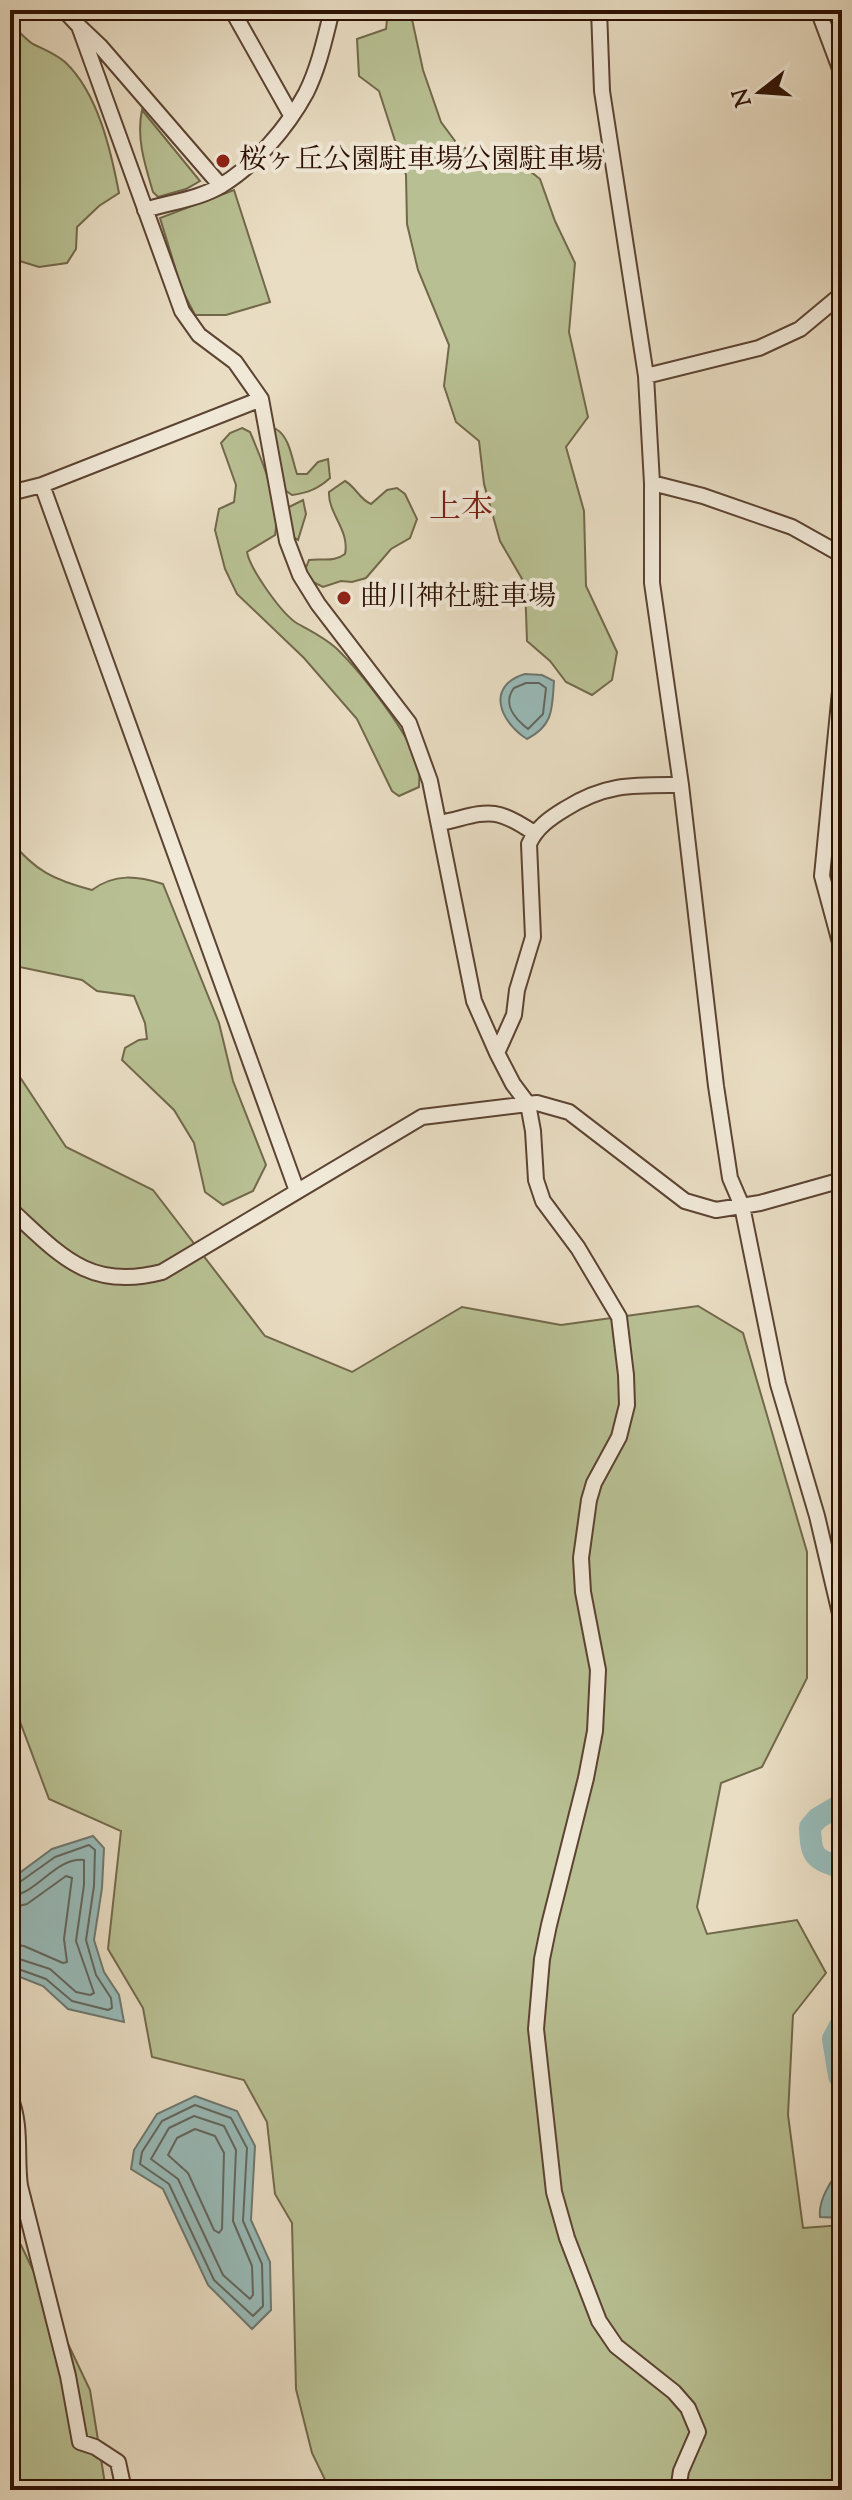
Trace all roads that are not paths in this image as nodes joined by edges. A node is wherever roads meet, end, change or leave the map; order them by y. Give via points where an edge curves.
1 (64, 10) edge
2 (232, 10) edge
3 (332, 10) edge
4 (599, 10) edge
5 (818, 10) edge
6 (79, 26) junction
7 (842, 74) edge
8 (291, 115) junction
9 (221, 186) junction
10 (145, 210) junction
11 (842, 294) edge
12 (646, 376) junction
13 (261, 399) junction
14 (652, 483) junction
15 (42, 485) junction
16 (10, 493) edge
17 (842, 555) edge
18 (842, 671) edge
19 (681, 785) junction
20 (440, 823) junction
21 (534, 833) junction
22 (842, 950) edge
23 (497, 1053) junction
24 (528, 1104) junction
25 (842, 1180) edge
26 (297, 1191) junction
27 (742, 1206) junction
28 (10, 1209) edge
29 (842, 1622) edge
30 (10, 2097) edge
31 (124, 2490) edge
32 (678, 2490) edge

1 - 6 street
2 - 8 street
3 - 8 street via 321,56
4 - 12 street via 602,91
5 - 7 street
6 - 9 street
6 - 10 street
8 - 9 street via 255,159
9 - 10 street
10 - 13 street via 182,311 199,335 235,362
11 - 12 street via 800,329 759,348
12 - 14 street
13 - 15 street
13 - 20 street via 287,541 300,575 409,723
14 - 17 street via 792,527
14 - 19 street via 652,583
15 - 16 street
15 - 26 street
18 - 22 street via 822,876
19 - 21 street via 637,785 588,794
19 - 27 street via 716,1086 730,1178
20 - 21 street via 493,813 508,815
20 - 23 street via 474,1001
21 - 23 street via 529,844 530,955
23 - 24 street
24 - 26 street via 422,1117
24 - 27 street via 556,1107 581,1119 685,1201 716,1210
24 - 32 street via 543,1201 619,1317 627,1405 619,1437 594,1483 583,1533 583,1592 598,1670 595,1731 542,1959 536,2029 547,2148 567,2238 599,2321 616,2346 674,2392 698,2432
25 - 27 street
26 - 28 street via 162,1272 139,1278 116,1278 76,1266
27 - 29 street via 778,1384
30 - 31 street via 20,2186 80,2442 118,2462

